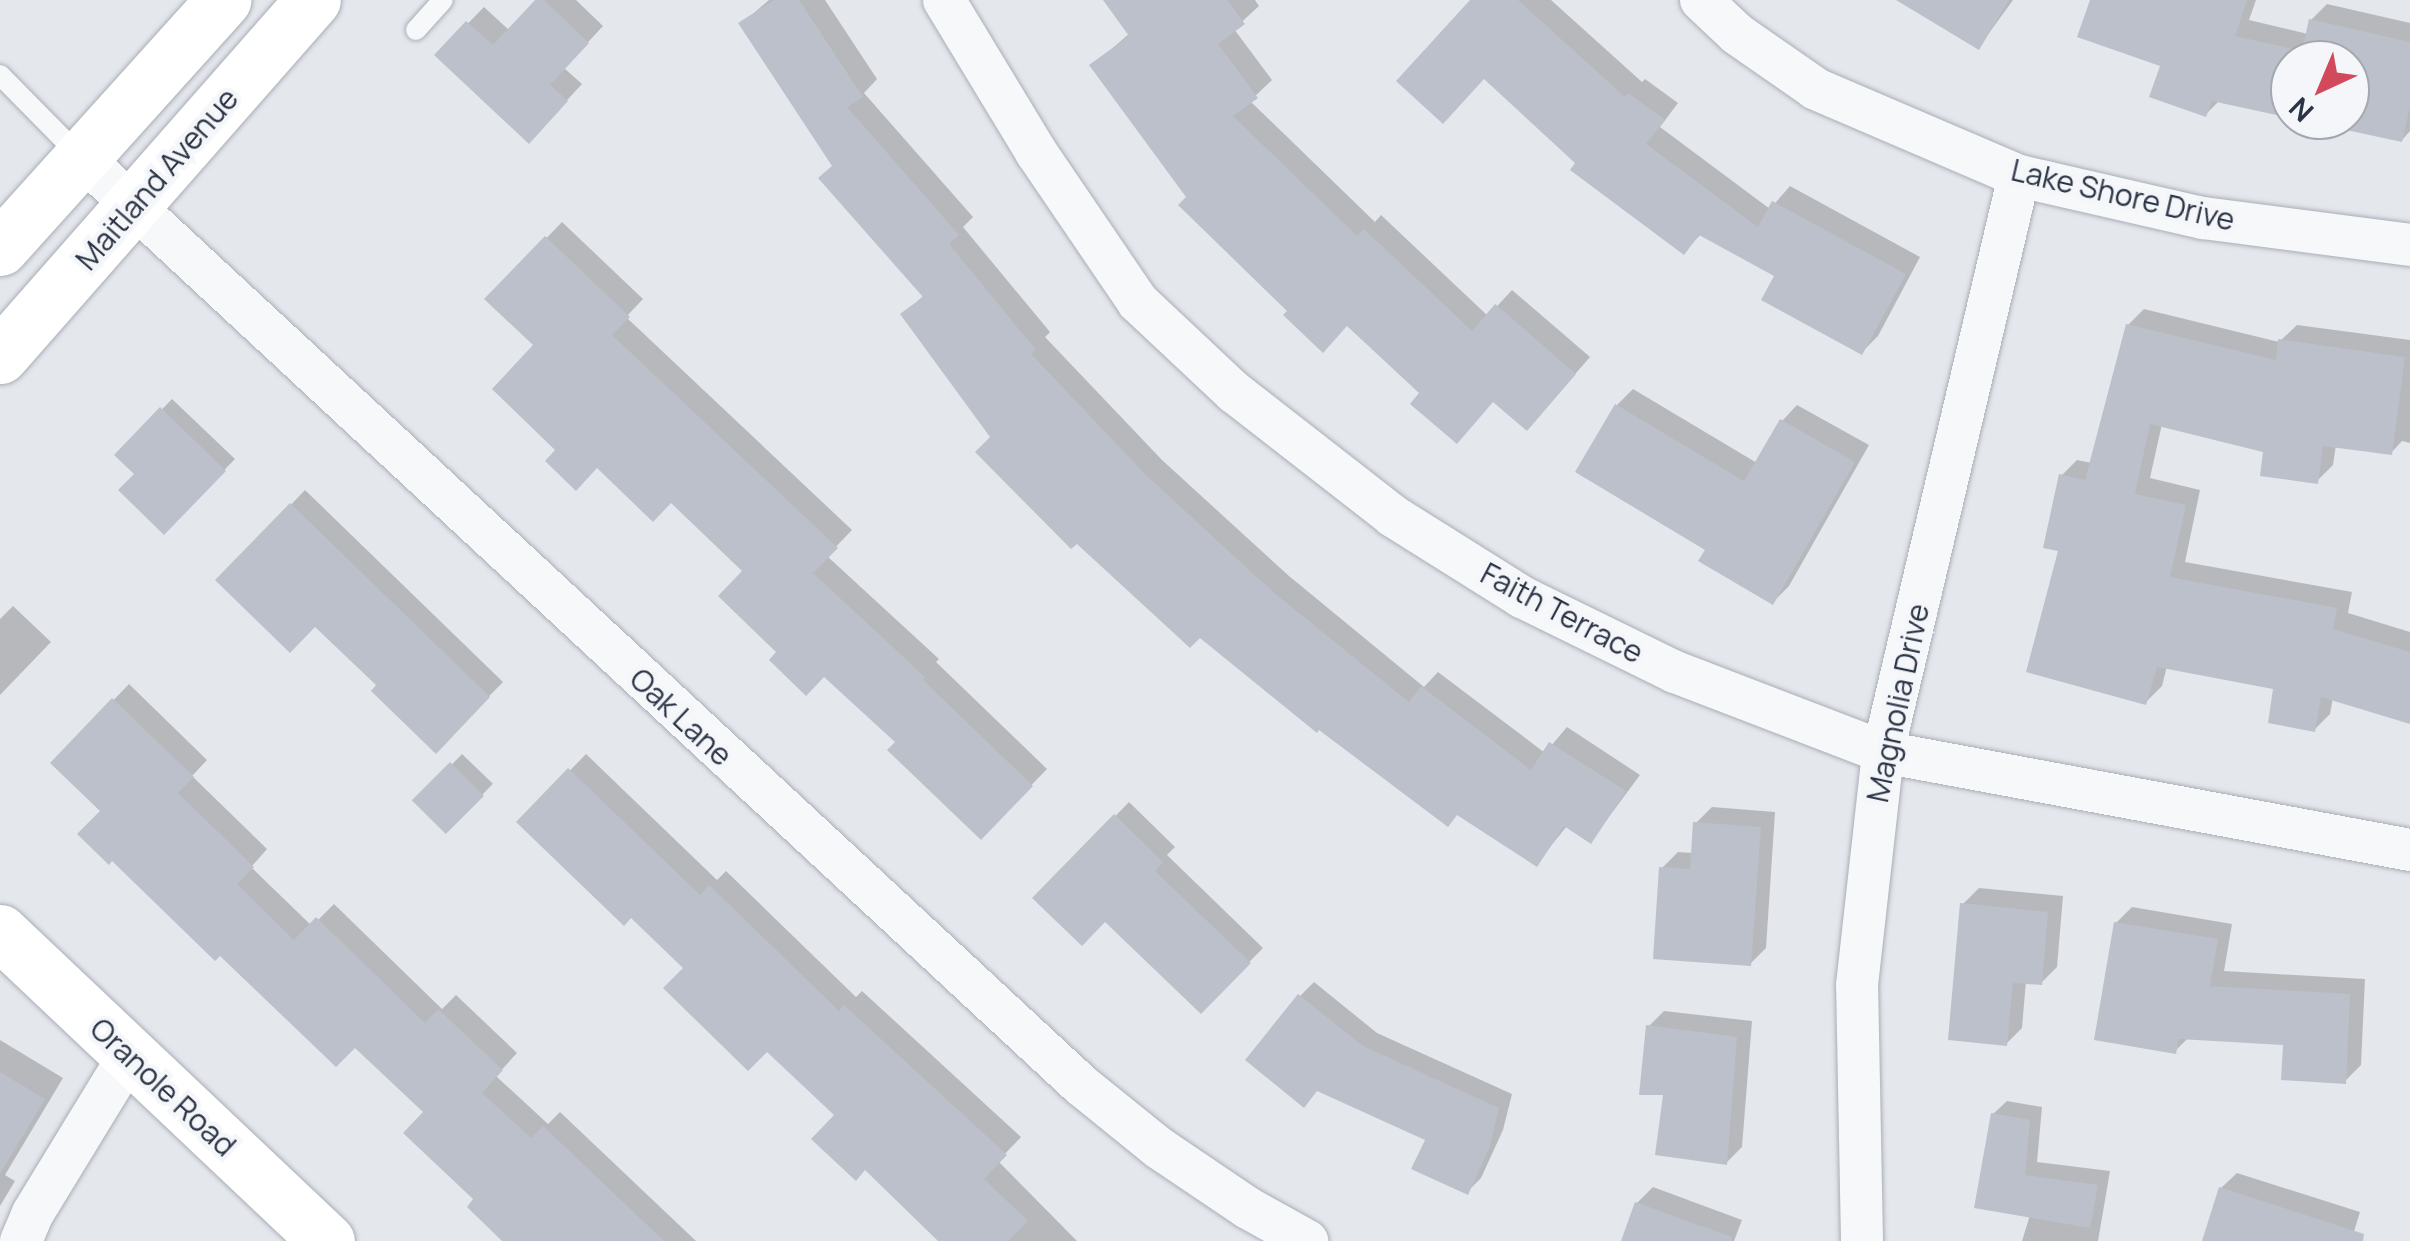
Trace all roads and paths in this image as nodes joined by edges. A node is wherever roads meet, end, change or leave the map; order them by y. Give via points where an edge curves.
1 (224, 0) edge
2 (312, 0) edge
3 (443, 0) edge
4 (944, 0) edge
5 (1701, 0) edge
6 (416, 30) dead end
7 (2, 82) edge
8 (82, 158) junction
9 (2019, 176) junction
10 (136, 206) junction
11 (2410, 245) edge
12 (0, 248) edge
13 (0, 356) edge
14 (1883, 752) junction
15 (2410, 850) edge
16 (0, 932) edge
17 (129, 1056) junction
18 (20, 1241) edge
19 (327, 1241) edge
20 (1307, 1241) edge
21 (1862, 1241) edge

1 - 8 main road
2 - 10 main road, Maitland Avenue
3 - 6 lane
4 - 14 street, Faith Terrace via 1138,302 1234,392 1394,516 1522,597 1675,672
5 - 9 street, Lake Shore Drive via 1737,34 1816,88
7 - 8 lane
8 - 10 street, Oak Lane
8 - 12 main road
9 - 11 street, Lake Shore Drive via 2203,218
9 - 14 street, Magnolia Drive
10 - 13 main road, Maitland Avenue
10 - 20 street, Oak Lane via 1067,1073 1159,1148
14 - 15 street, Faith Terrace
14 - 21 street, Magnolia Drive via 1857,984
16 - 17 main road, Oranole Road
17 - 18 street
17 - 19 main road, Oranole Road

